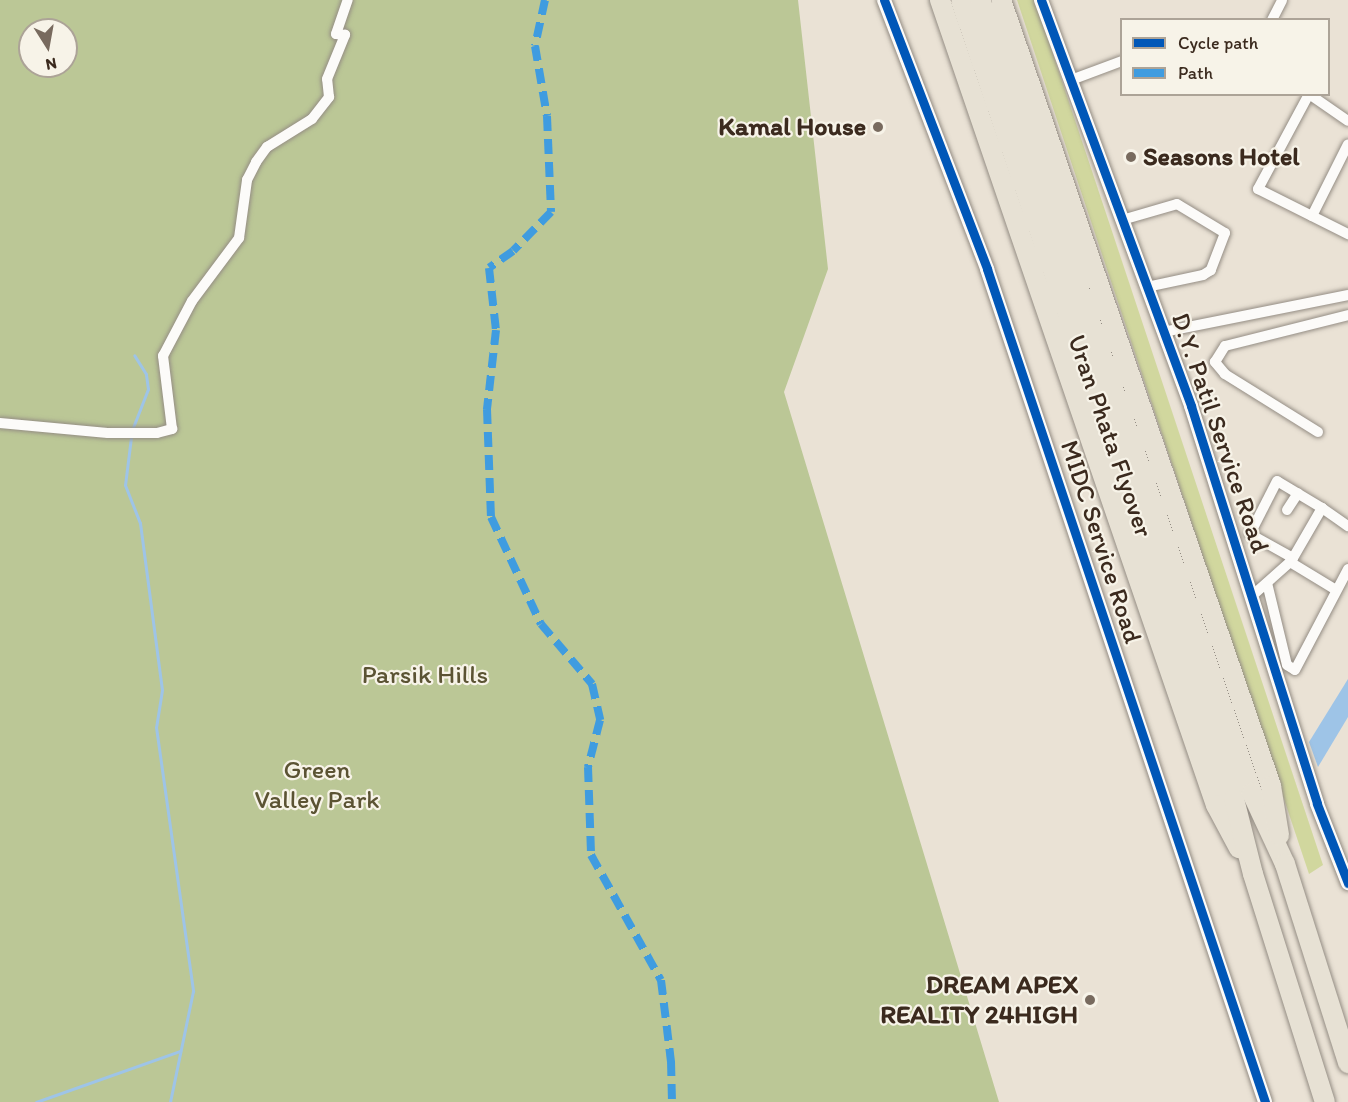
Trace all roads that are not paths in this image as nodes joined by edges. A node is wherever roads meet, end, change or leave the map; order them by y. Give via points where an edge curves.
1 (348, 0) edge
2 (884, 0) edge
3 (940, 0) edge
4 (961, 0) edge
5 (980, 0) edge
6 (1001, 0) edge
7 (1041, 0) edge
8 (1282, 0) edge
9 (1273, 18) edge
10 (1120, 62) edge
11 (1071, 80) junction
12 (1308, 96) edge
13 (1312, 96) edge
14 (1348, 121) edge
15 (1348, 144) edge
16 (1312, 216) junction
17 (1122, 220) junction
18 (1348, 234) edge
19 (1147, 287) junction
20 (1348, 295) edge
21 (1348, 315) edge
22 (1163, 332) junction
23 (0, 423) edge
24 (1318, 432) dead end
25 (1298, 493) junction
26 (1322, 508) junction
27 (1287, 510) dead end
28 (1348, 526) edge
29 (1291, 560) junction
30 (1348, 569) edge
31 (1267, 583) junction
32 (1336, 590) junction
33 (1253, 595) junction
34 (1178, 606) junction
35 (1285, 864) junction
36 (1253, 874) junction
37 (1348, 883) edge
38 (1348, 1064) edge
39 (1265, 1102) edge
40 (1325, 1102) edge

1 - 23 street via 338,22 336,34 345,35 327,79 329,97 312,119 267,147 256,162 247,180 238,238 192,301 164,356 172,429 124,434
2 - 39 street, MIDC Service Road via 987,269
3 - 36 highway via 1216,805
4 - 34 highway, Uran Phata Flyover
5 - 34 highway, Uran Phata Flyover
6 - 35 highway via 1270,786
7 - 11 street, D.Y. Patil Service Road
8 - 9 street
10 - 11 street
11 - 17 street, D.Y. Patil Service Road
12 - 16 street via 1258,189
13 - 14 street
15 - 16 street
16 - 18 street
17 - 19 street, D.Y. Patil Service Road
17 - 19 street via 1177,204 1225,233 1211,270
19 - 22 street, D.Y. Patil Service Road
20 - 22 street
21 - 24 street via 1225,346 1215,362 1225,374
22 - 33 street, D.Y. Patil Service Road
25 - 26 street
25 - 27 street
25 - 29 street via 1277,481 1250,531 1255,540 1269,542
26 - 28 street
26 - 29 street
29 - 31 street
29 - 32 street
30 - 32 street
31 - 32 street via 1290,670 1295,670
31 - 33 street
33 - 37 street, D.Y. Patil Service Road via 1317,804
34 - 35 highway, Uran Phata Flyover via 1252,793
34 - 36 highway, Uran Phata Flyover
35 - 38 highway
36 - 40 highway

